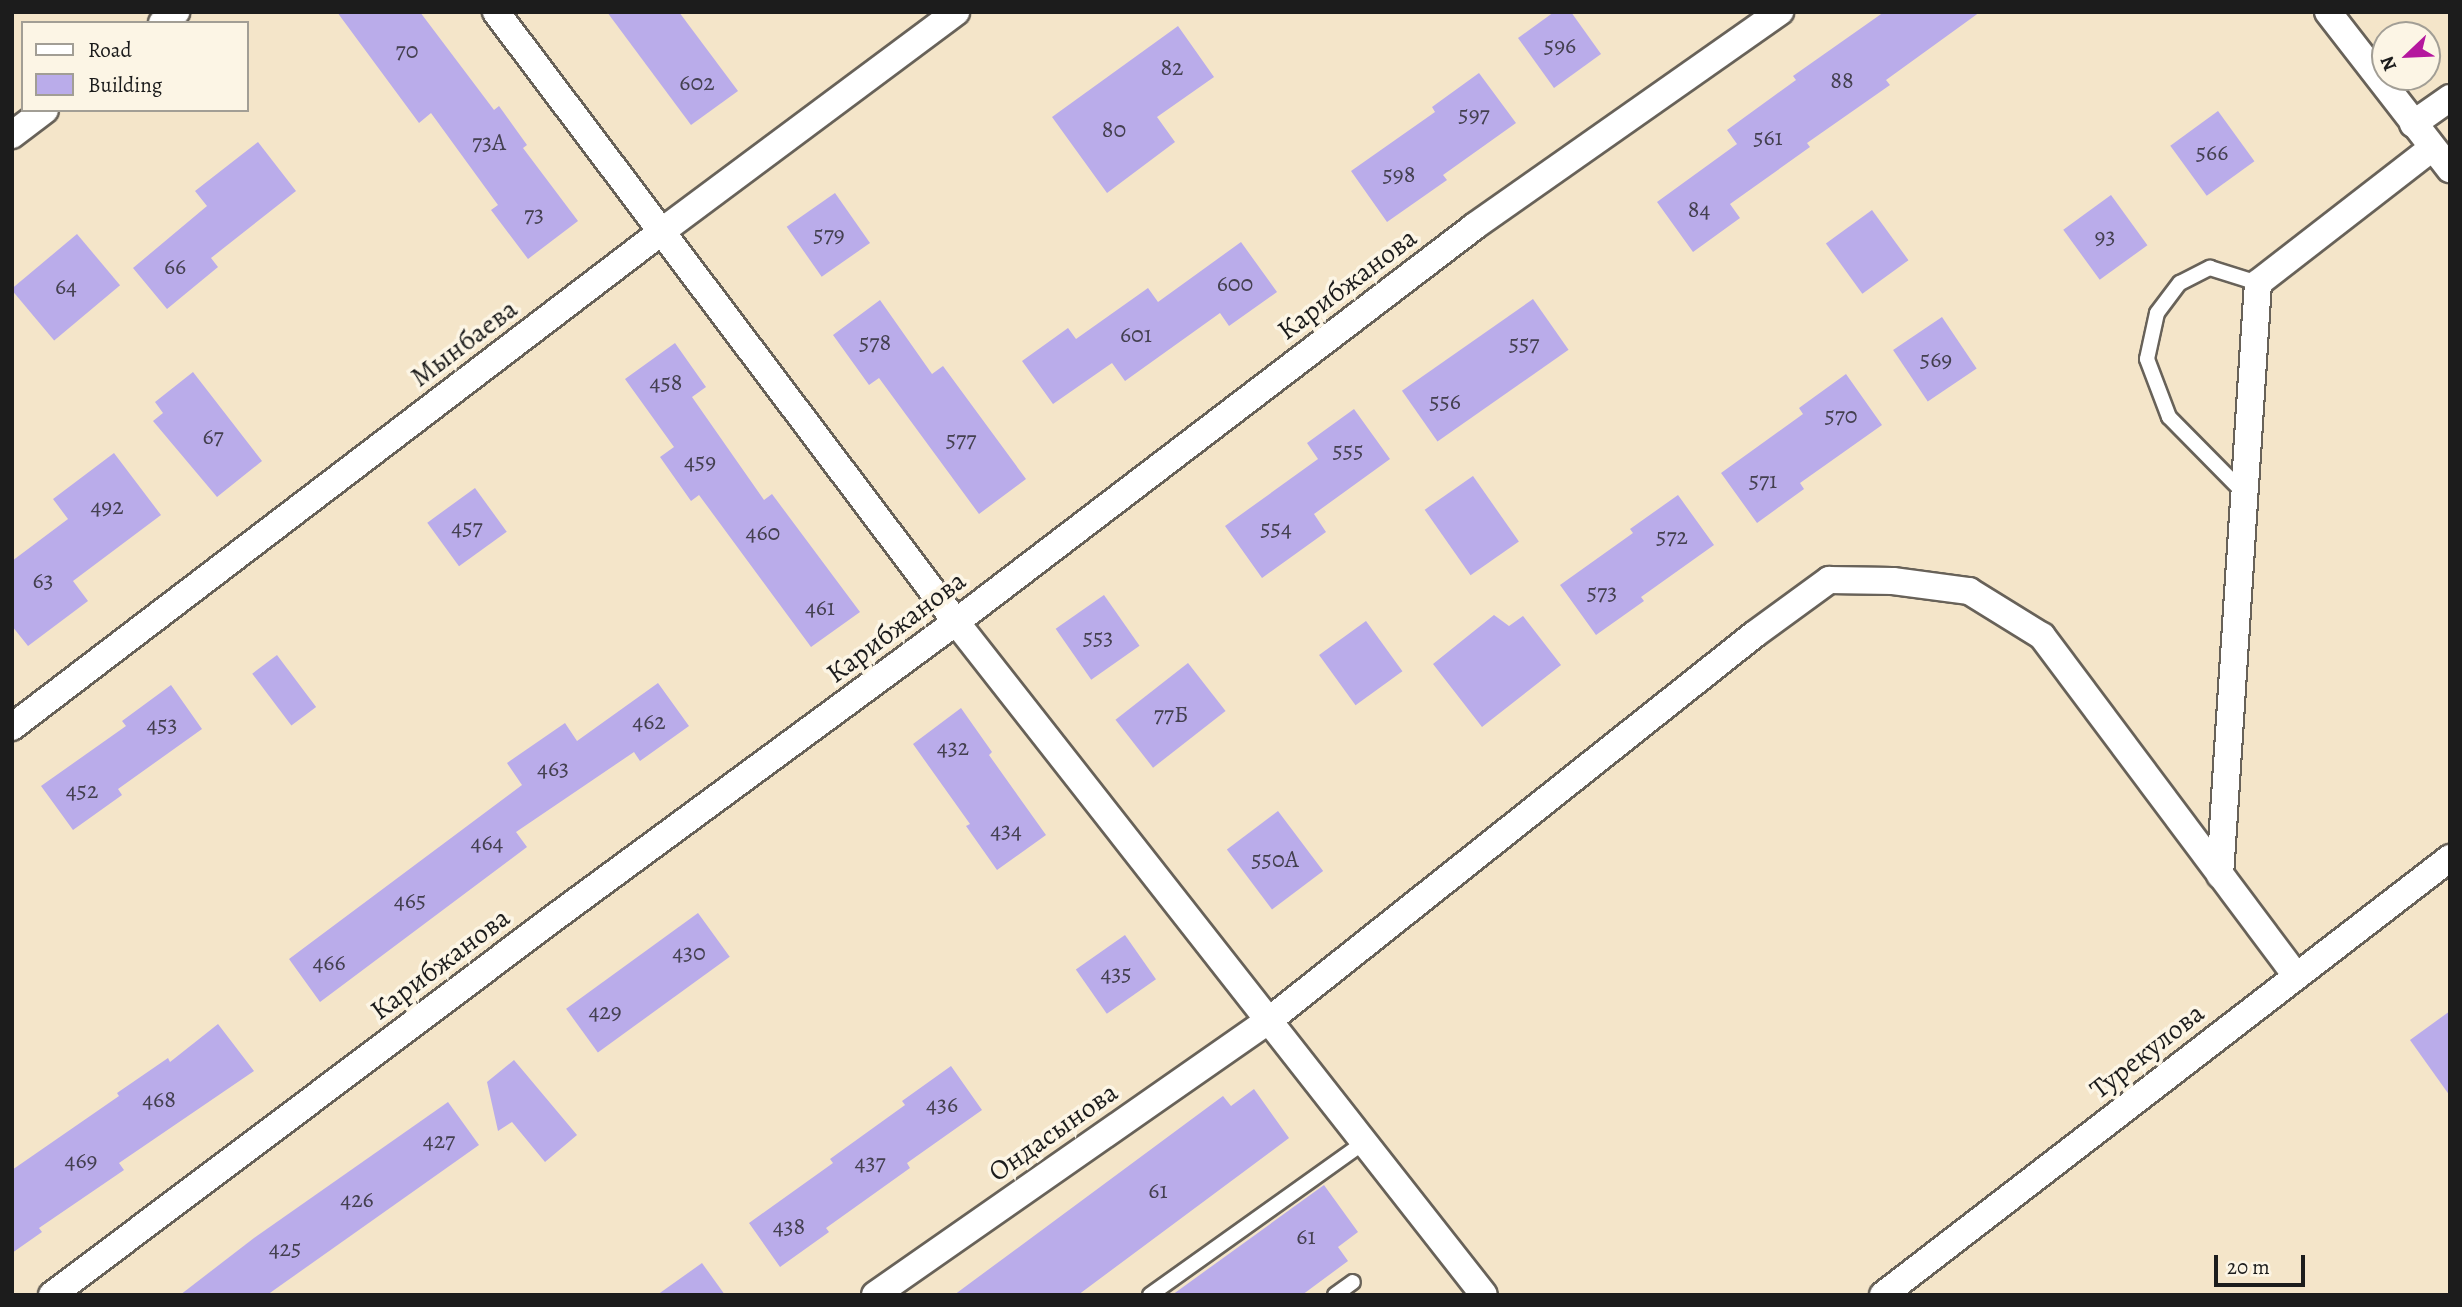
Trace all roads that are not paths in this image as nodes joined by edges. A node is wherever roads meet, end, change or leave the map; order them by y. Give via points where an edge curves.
1 (496, 12) edge
2 (956, 12) edge
3 (1780, 12) edge
4 (2328, 12) edge
5 (2450, 98) edge
6 (42, 112) edge
7 (2413, 124) junction
8 (12, 135) edge
9 (2432, 148) junction
10 (2450, 169) edge
11 (661, 232) junction
12 (2258, 283) junction
13 (2244, 493) junction
14 (956, 622) junction
15 (12, 727) edge
16 (2450, 858) edge
17 (2220, 875) junction
18 (2297, 976) junction
19 (1267, 1022) junction
20 (1363, 1143) junction
21 (1353, 1282) dead end
22 (1476, 1292) edge
23 (52, 1295) edge
24 (875, 1295) edge
25 (1150, 1295) edge
26 (1335, 1295) edge
27 (1883, 1295) edge

1 - 11 street
2 - 11 street, Мынбаева
3 - 14 street, Карибжанова via 1475,226
4 - 7 street
5 - 7 street
6 - 8 street
7 - 9 street
9 - 10 street
9 - 12 street
11 - 14 street
11 - 15 street, Мынбаева
12 - 13 street
12 - 13 lane via 2210,268 2180,283 2157,313 2147,359 2169,417
13 - 17 street
14 - 19 street
14 - 23 street, Карибжанова
16 - 18 street, Турекулова
17 - 18 street, Ондасынова
17 - 19 street, Ондасынова via 2042,636 1969,591 1893,581 1829,580
18 - 27 street, Турекулова
19 - 20 street
19 - 24 street, Ондасынова
20 - 22 street
20 - 25 lane
21 - 26 lane

